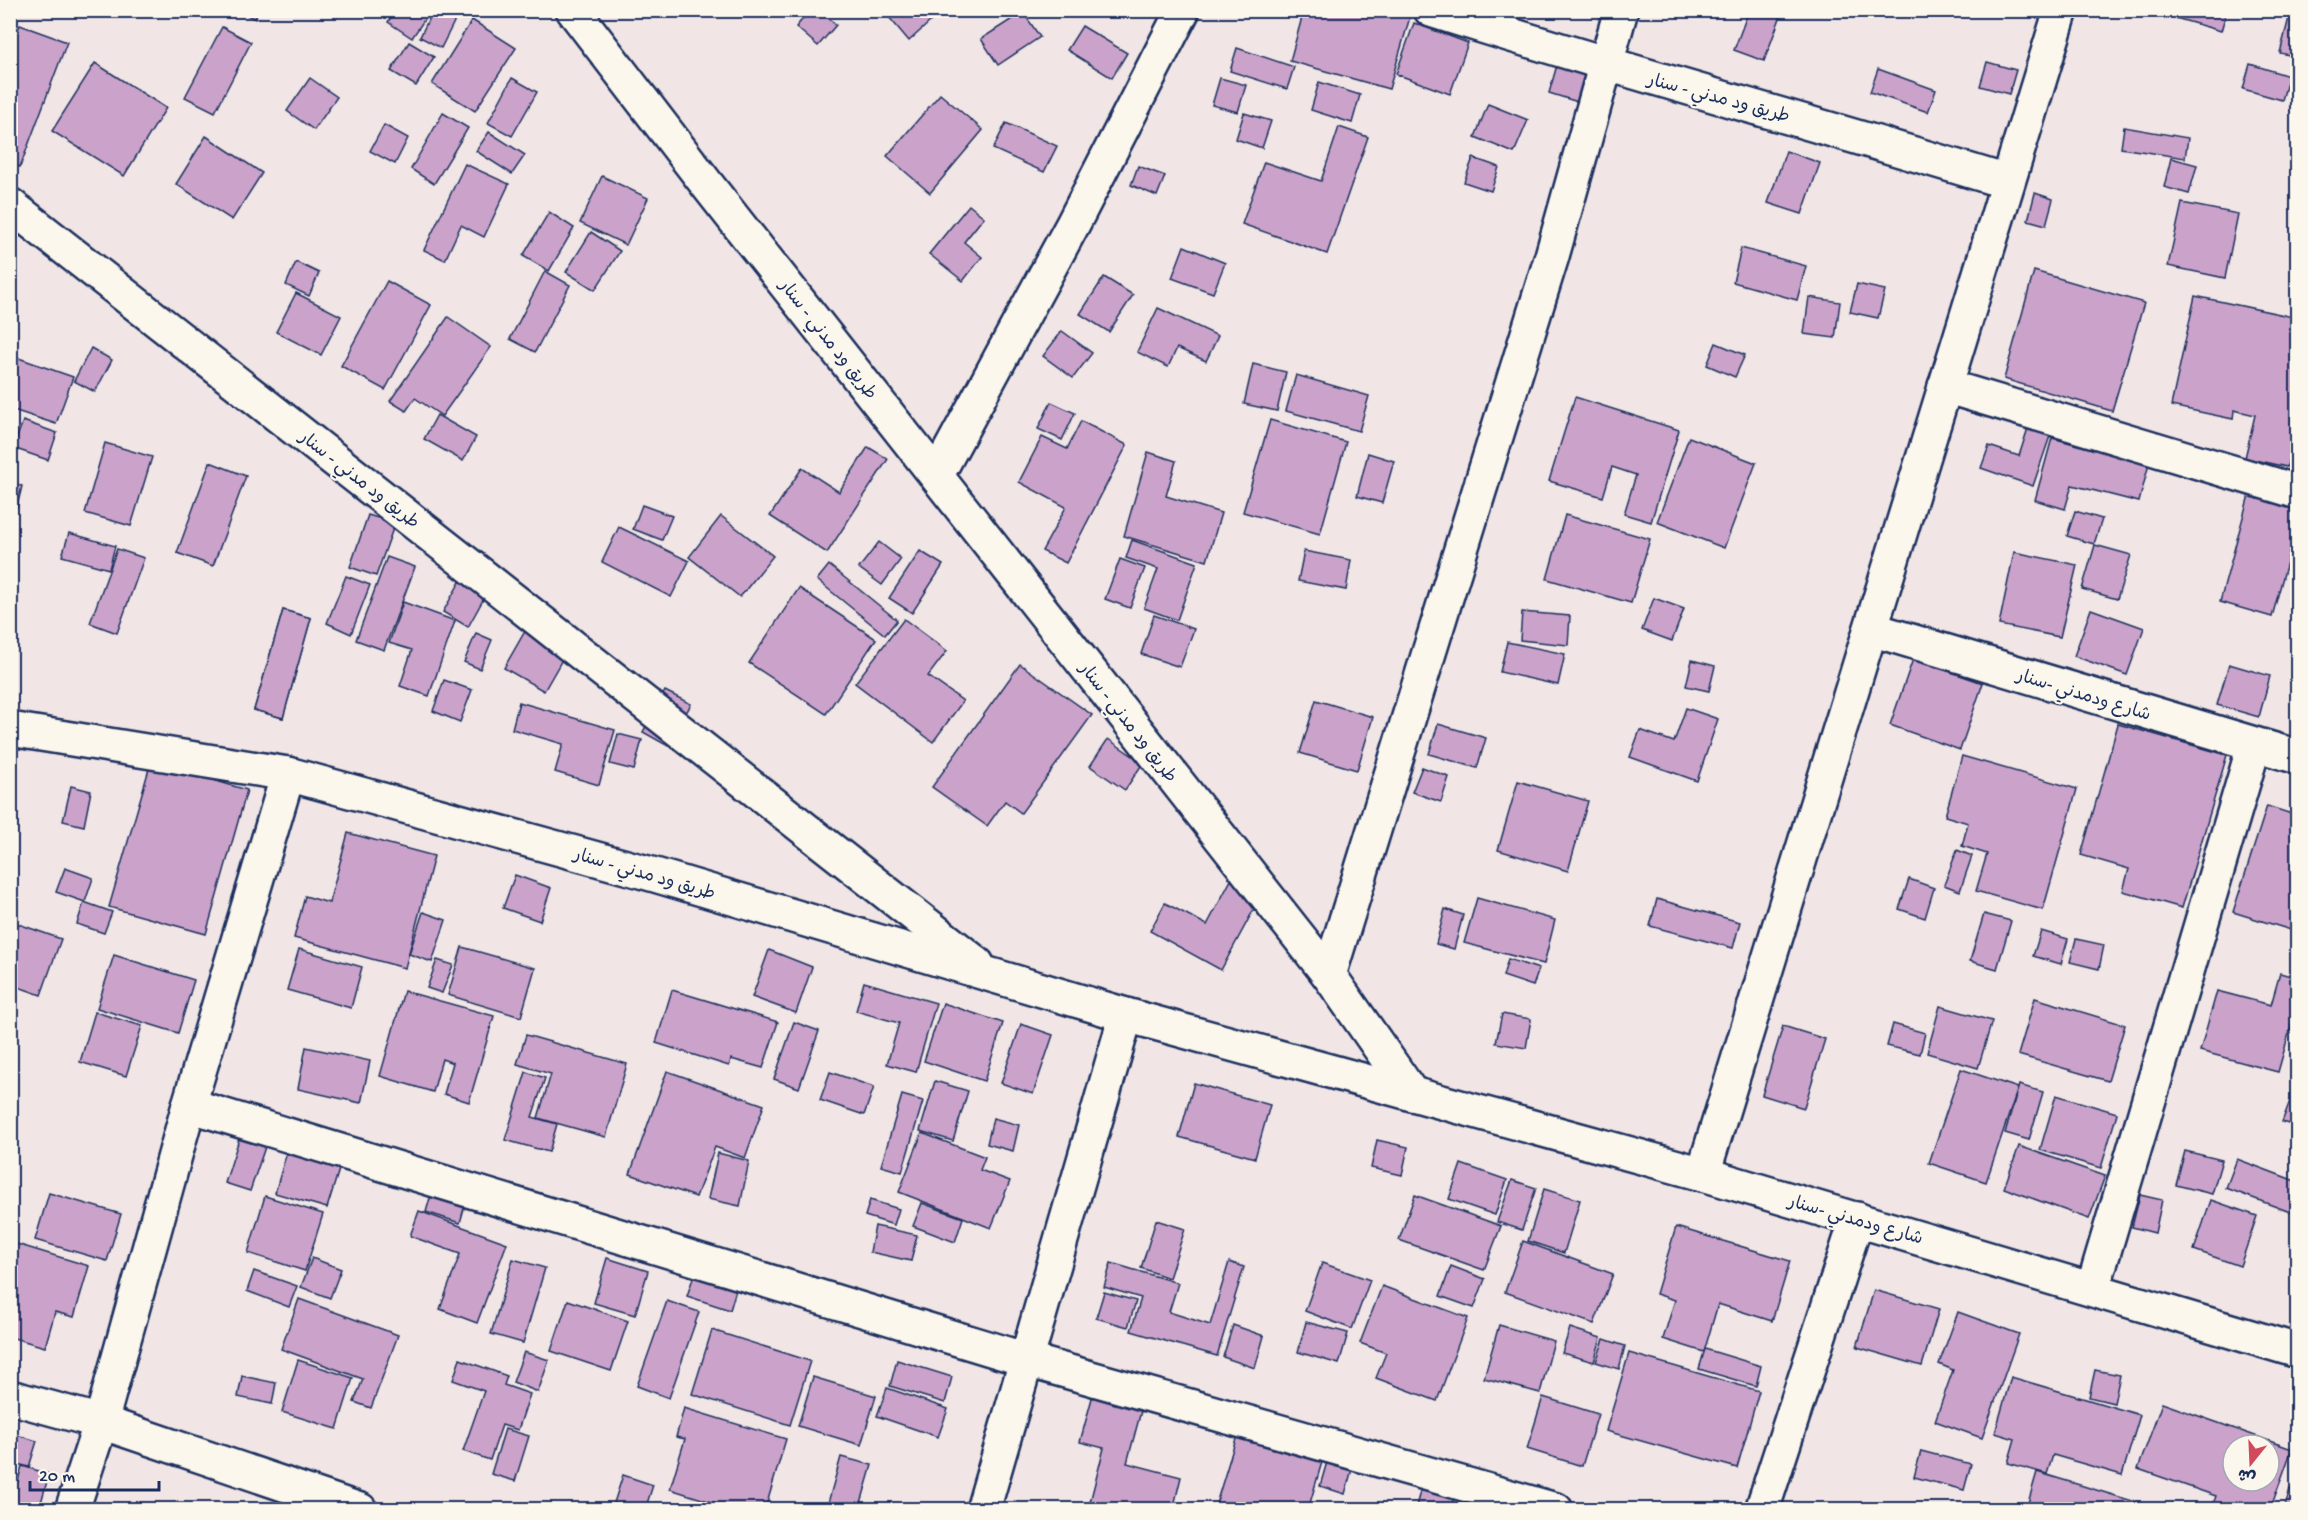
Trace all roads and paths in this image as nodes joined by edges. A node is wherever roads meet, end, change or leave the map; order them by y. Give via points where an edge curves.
1 (573, 10) edge
2 (1183, 10) edge
3 (1431, 10) edge
4 (1621, 10) edge
5 (2061, 10) edge
6 (1605, 66) junction
7 (2007, 182) junction
8 (10, 205) edge
9 (1945, 386) junction
10 (937, 475) junction
11 (2298, 492) edge
12 (1870, 629) junction
13 (10, 729) edge
14 (2254, 746) junction
15 (2298, 757) edge
16 (288, 774) junction
17 (1329, 975) junction
18 (993, 976) junction
19 (1126, 1015) junction
20 (1412, 1094) junction
21 (189, 1105) junction
22 (1703, 1173) junction
23 (1857, 1219) junction
24 (2093, 1288) junction
25 (2298, 1351) edge
26 (1027, 1360) junction
27 (10, 1397) edge
28 (101, 1422) junction
29 (72, 1509) edge
30 (360, 1509) edge
31 (983, 1509) edge
32 (1556, 1509) edge
33 (1762, 1509) edge

1 - 10 street, طريق ود مدني - سنار
2 - 10 street
3 - 6 street, طريق ود مدني - سنار
4 - 6 street
5 - 7 street
6 - 7 street, طريق ود مدني - سنار via 1801,119
6 - 17 street via 1551,256
7 - 9 street
8 - 18 street, طريق ود مدني - سنار
9 - 11 street
9 - 12 street
10 - 17 street, طريق ود مدني - سنار
12 - 14 street, شارع ودمدني -سنار
12 - 22 street
13 - 16 street, طريق ود مدني - سنار
14 - 15 street, شارع ودمدني -سنار
14 - 24 street
16 - 18 street, طريق ود مدني - سنار via 655,875
16 - 21 street
17 - 20 street, طريق ود مدني - سنار
18 - 19 street, طريق ود مدني - سنار
19 - 20 street, طريق ود مدني - سنار
19 - 26 street
20 - 22 street, شارع ودمدني -سنار
21 - 26 street
21 - 28 street
22 - 23 street, شارع ودمدني -سنار
23 - 24 street, شارع ودمدني -سنار
23 - 33 street
24 - 25 street, شارع ودمدني -سنار
26 - 31 street
26 - 32 street
27 - 28 street
28 - 29 street
28 - 30 street

